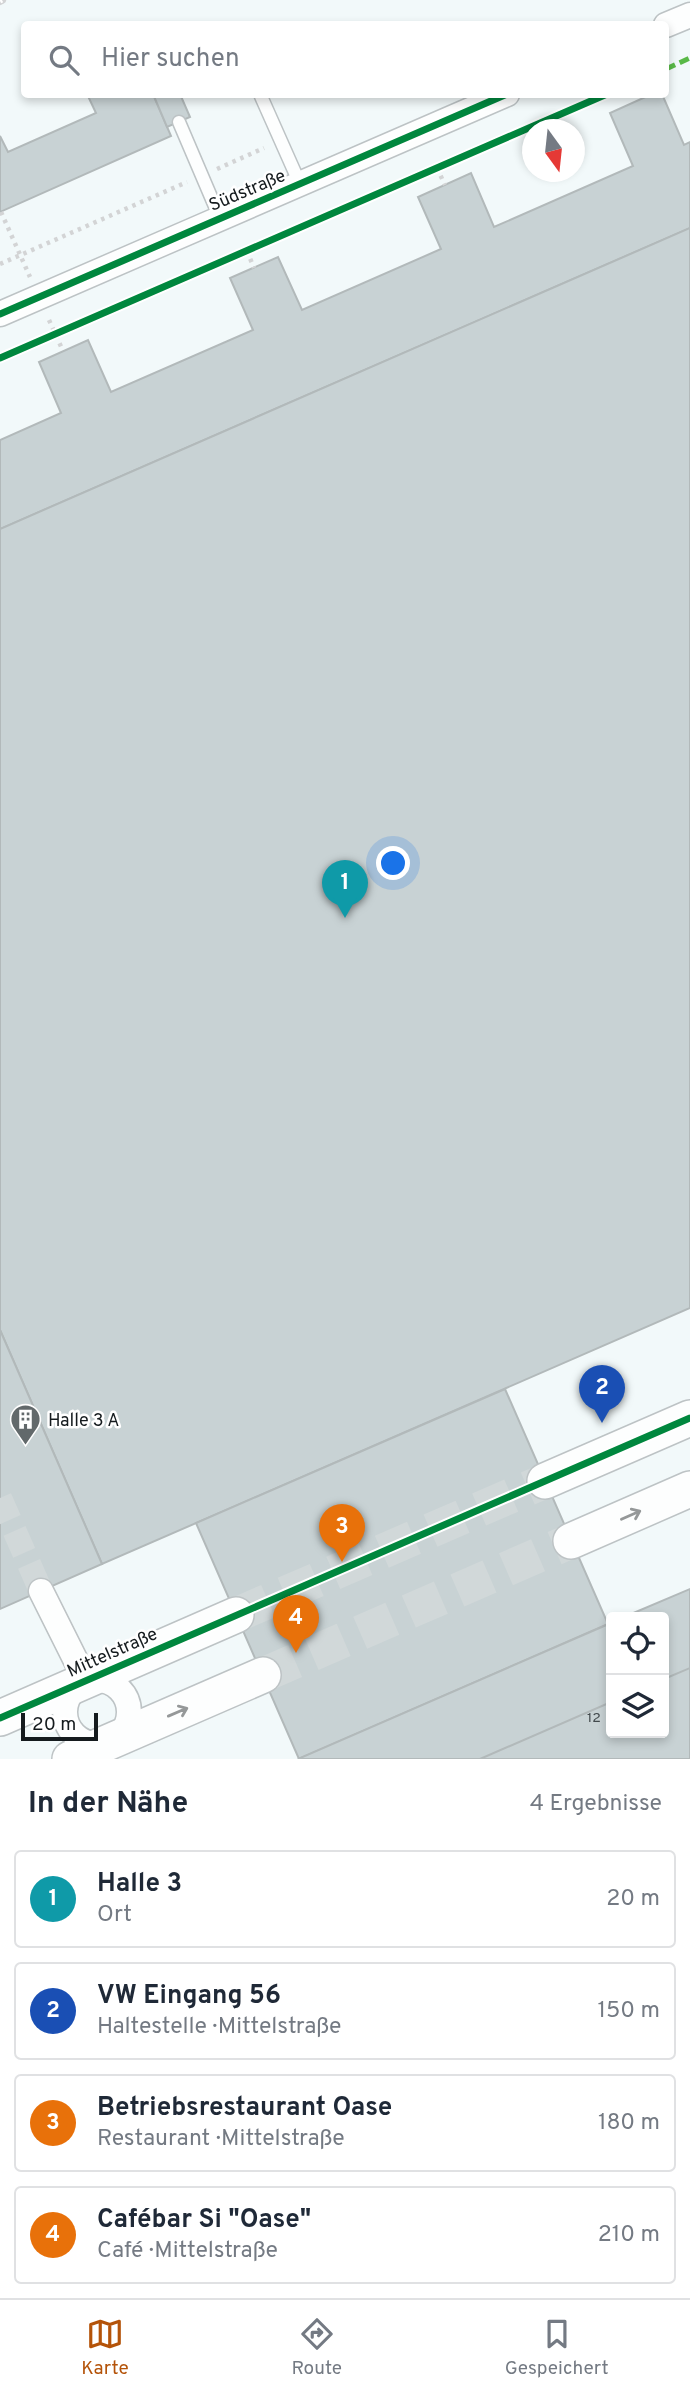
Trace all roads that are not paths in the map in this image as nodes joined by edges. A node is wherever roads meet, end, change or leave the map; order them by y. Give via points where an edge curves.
1 (690, 15) edge
2 (669, 24) edge
3 (262, 98) edge
4 (498, 98) edge
5 (179, 122) dead end
6 (300, 184) junction
7 (220, 218) junction
8 (0, 314) edge
9 (690, 1418) edge
10 (545, 1481) tunnel mouth
11 (690, 1489) edge
12 (571, 1541) tunnel mouth
13 (41, 1591) tunnel mouth
14 (236, 1615) tunnel mouth
15 (262, 1675) tunnel mouth
16 (86, 1681) junction
17 (0, 1718) edge
18 (110, 1741) junction
19 (70, 1759) edge

1 - 2 street
3 - 6 lane
4 - 6 street, Südstraße
5 - 7 lane
6 - 7 street, Südstraße
7 - 8 street, Südstraße
9 - 10 street
12 -> 11 street
13 - 16 street
14 - 16 street, Mittelstraße
18 -> 15 street
16 - 17 street, Mittelstraße
16 - 18 street via 106,1680 120,1687 128,1700 130,1717
16 - 18 street via 69,1695 68,1726 80,1739 93,1744
18 - 19 street

